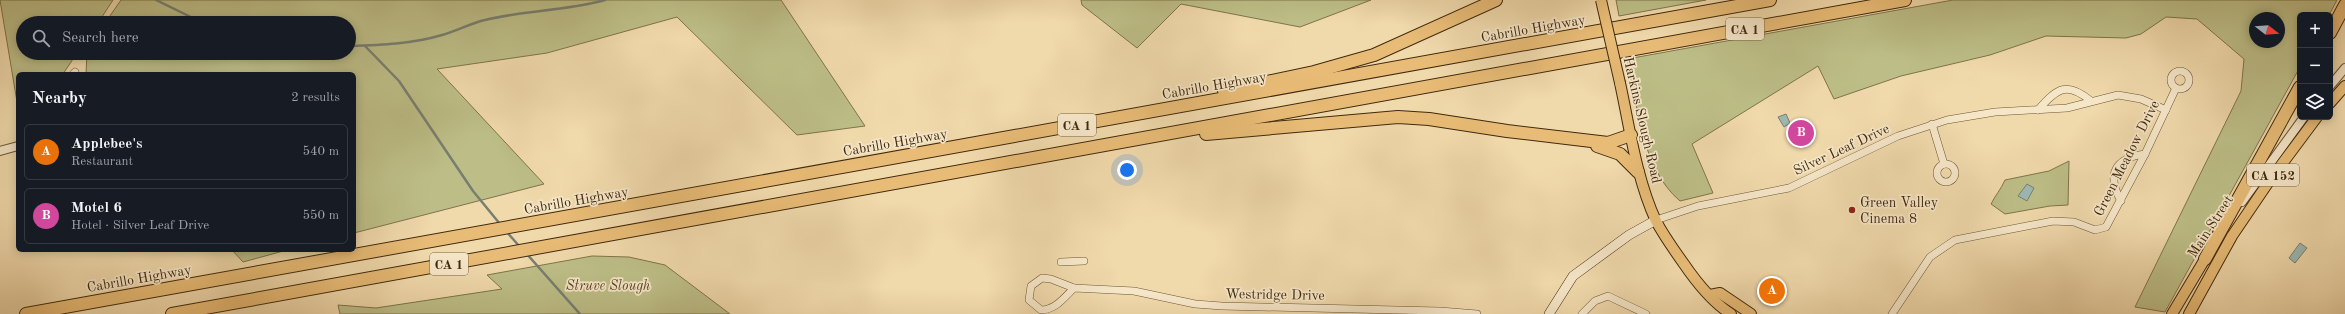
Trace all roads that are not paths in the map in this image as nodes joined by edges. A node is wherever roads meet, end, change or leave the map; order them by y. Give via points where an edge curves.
1 (1496, 0) edge
2 (1601, 0) edge
3 (1770, 0) edge
4 (1906, 0) edge
5 (2345, 5) edge
6 (2333, 27) edge
7 (2345, 68) edge
8 (2332, 84) edge
9 (2345, 86) edge
10 (2176, 88) dead end
11 (2297, 92) edge
12 (2345, 93) edge
13 (2333, 100) edge
14 (2091, 101) junction
15 (2333, 102) edge
16 (1176, 107) junction
17 (2038, 110) junction
18 (2166, 110) junction
19 (2302, 120) edge
20 (2316, 120) edge
21 (1932, 124) junction
22 (1507, 131) junction
23 (1631, 135) junction
24 (1146, 137) junction
25 (16, 147) edge
26 (0, 151) edge
27 (2145, 154) junction
28 (1944, 164) dead end
29 (1638, 172) junction
30 (2121, 201) junction
31 (1656, 220) junction
32 (2204, 259) junction
33 (1084, 261) dead end
34 (1060, 262) dead end
35 (1074, 288) junction
36 (1710, 295) junction
37 (26, 314) edge
38 (172, 314) edge
39 (1477, 314) edge
40 (1549, 314) edge
41 (1582, 314) edge
42 (1646, 314) edge
43 (1731, 314) edge
44 (1751, 314) edge
45 (1892, 314) edge
46 (2172, 314) edge
47 (2189, 314) edge

1 - 16 highway via 1374,55 1314,72 1226,90
2 - 23 main road, Harkins Slough Road, bridge
3 - 16 highway, Cabrillo Highway / CA 1
4 - 24 highway, CA 1
5 - 6 highway
7 - 8 street
9 - 13 main road
10 - 18 street, Green Meadow Drive
11 - 32 highway
12 - 15 street
14 - 17 street, Silver Leaf Drive via 2067,108
14 - 17 street via 2075,90 2062,89 2054,93
14 - 18 street, Silver Leaf Drive via 2126,95
16 - 37 highway, Cabrillo Highway / CA 1
17 - 21 street, Silver Leaf Drive via 1985,113
18 - 27 street, Green Meadow Drive
19 - 32 street, Main Street via 2261,174
20 - 47 main road, Main Street / CA 152 via 2232,236
21 - 28 street
21 - 31 street, Silver Leaf Drive via 1898,136 1789,188 1698,206
22 - 23 highway via 1608,143
22 - 24 highway via 1429,118 1398,117
22 - 29 highway via 1605,148 1620,154
23 - 29 main road, Harkins Slough Road
24 - 38 highway, CA 1
25 - 26 street
27 - 30 street, Green Meadow Drive
27 - 30 street via 2128,157 2116,169 2113,185
29 - 31 main road, Harkins Slough Road
30 - 45 street, Green Meadow Drive via 2101,232 2074,222 2053,221 1956,240 1930,257
31 - 36 main road, Harkins Slough Road via 1689,271
31 - 40 main road via 1629,235 1573,276
32 - 46 main road, Main Street
33 - 34 street
35 - 35 street, Westridge Drive via 1042,278 1030,286 1029,300 1041,310 1047,310 1054,307
35 - 39 street, Westridge Drive via 1134,291 1195,304 1222,306
36 - 43 main road, Harkins Slough Road via 1715,303
36 - 44 main road via 1720,293
41 - 42 street via 1595,301 1606,296

